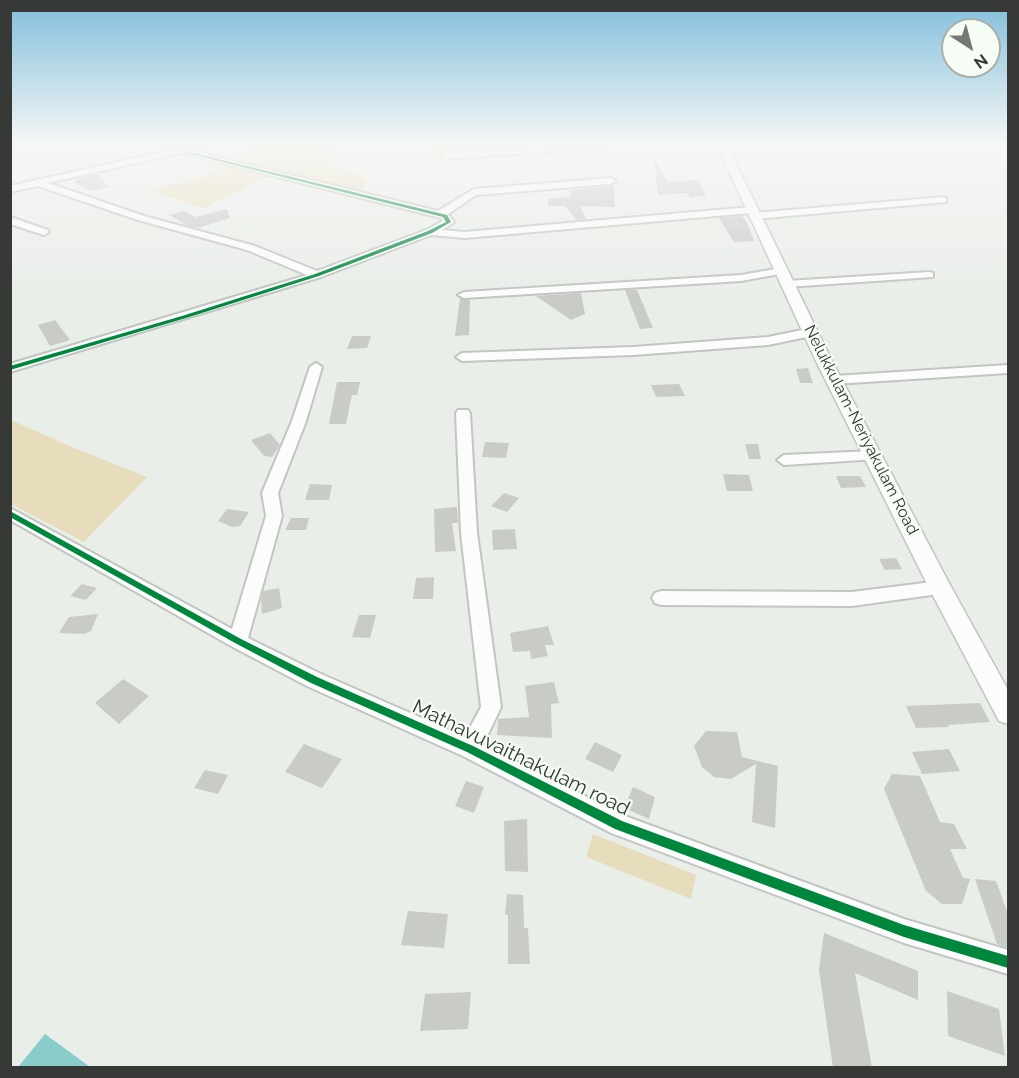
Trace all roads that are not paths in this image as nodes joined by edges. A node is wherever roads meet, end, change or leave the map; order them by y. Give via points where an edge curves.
1 (69, 193) edge
2 (352, 193) edge
3 (472, 193) edge
4 (743, 193) edge
5 (943, 200) dead end
6 (752, 213) junction
7 (439, 215) junction
8 (10, 220) edge
9 (44, 232) dead end
10 (430, 232) junction
11 (317, 275) junction
12 (929, 275) dead end
13 (784, 278) junction
14 (464, 295) dead end
15 (812, 332) junction
16 (462, 357) dead end
17 (315, 367) dead end
18 (10, 369) edge
19 (1008, 369) edge
20 (834, 380) junction
21 (463, 413) dead end
22 (873, 456) junction
23 (784, 460) dead end
24 (10, 513) edge
25 (940, 588) junction
26 (661, 598) dead end
27 (238, 641) junction
28 (1008, 713) edge
29 (470, 749) junction
30 (1008, 962) edge

1 - 11 street via 251,248
2 - 7 street
3 - 7 street
4 - 6 main road, Nelukkulam-Neriyakulam Road
5 - 6 street
6 - 10 street via 465,235
6 - 13 main road, Nelukkulam-Neriyakulam Road
7 - 10 street via 449,222
8 - 9 street
10 - 11 street
11 - 18 street
12 - 13 street
13 - 14 street
13 - 15 main road, Nelukkulam-Neriyakulam Road
15 - 16 street via 768,341 656,349
15 - 20 main road, Nelukkulam-Neriyakulam Road
17 - 27 street via 299,421 270,492 274,516
19 - 20 street
20 - 22 main road, Nelukkulam-Neriyakulam Road
21 - 29 street via 470,533 491,707
22 - 23 street
22 - 25 main road, Nelukkulam-Neriyakulam Road
24 - 27 street, Mathavuvaithakulam road
25 - 26 street via 852,599
25 - 28 main road, Nelukkulam-Neriyakulam Road
27 - 29 street, Mathavuvaithakulam road via 314,680
29 - 30 street, Mathavuvaithakulam road via 619,825 904,932

